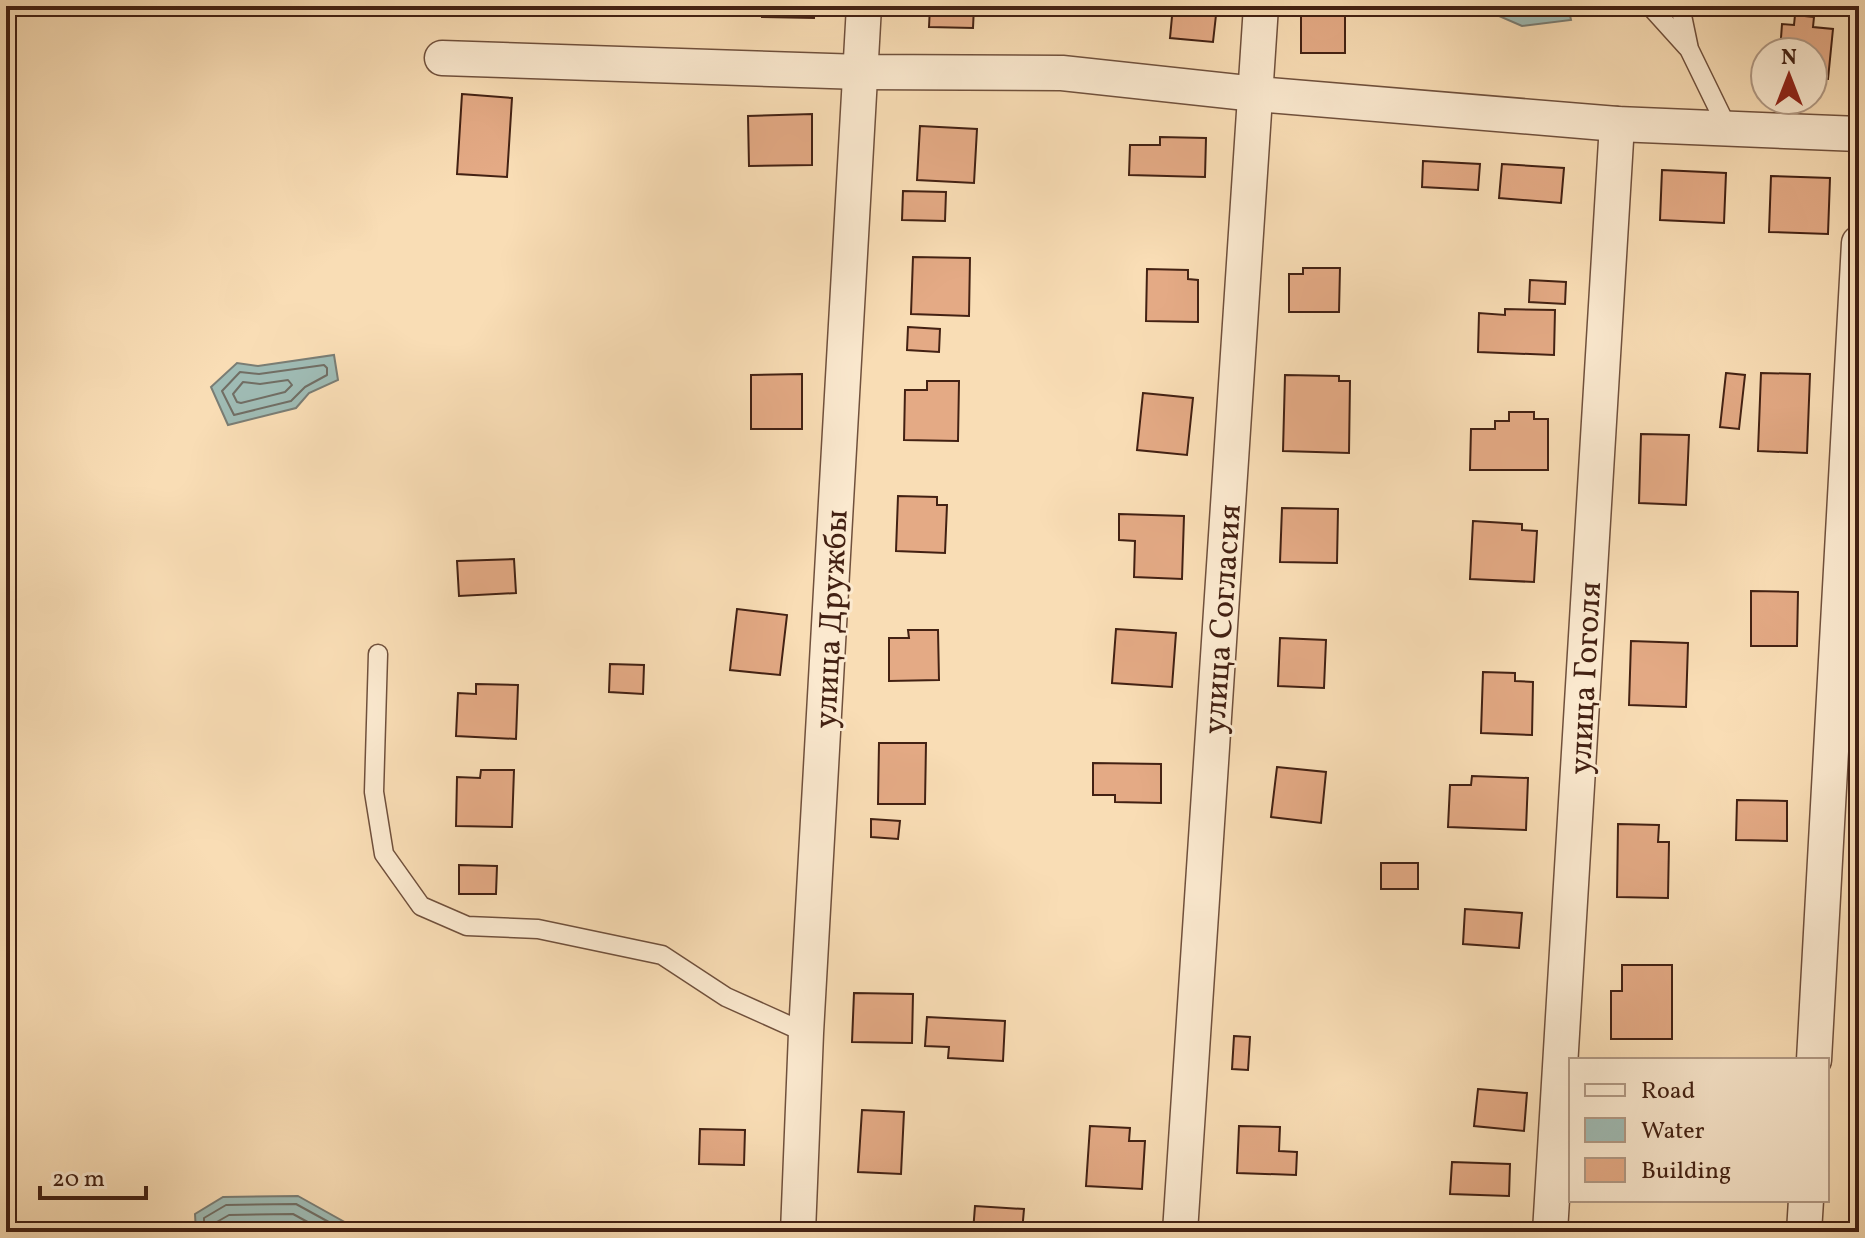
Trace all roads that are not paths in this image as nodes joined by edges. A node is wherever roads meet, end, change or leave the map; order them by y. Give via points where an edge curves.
1 (864, 6) edge
2 (1261, 6) edge
3 (1650, 6) edge
4 (1680, 6) edge
5 (1689, 49) junction
6 (442, 58) dead end
7 (861, 72) junction
8 (1256, 94) junction
9 (1617, 124) junction
10 (1728, 129) junction
11 (1859, 134) edge
12 (1859, 243) edge
13 (378, 654) dead end
14 (806, 1033) junction
15 (1814, 1058) edge
16 (1806, 1202) edge
17 (798, 1232) edge
18 (1180, 1232) edge
19 (1550, 1232) edge
20 (1804, 1232) edge

1 - 7 street, улица Дружбы
2 - 8 street, улица Согласия
3 - 5 lane
4 - 5 lane
5 - 10 lane
6 - 7 street
7 - 8 street via 1062,73
7 - 14 street, улица Дружбы
8 - 9 street
8 - 18 street, улица Согласия
9 - 10 street
9 - 19 street, улица Гоголя
10 - 11 street
12 - 15 street
13 - 14 lane via 374,792 384,854 421,906 467,926 538,929 662,955 726,997
14 - 17 street, улица Дружбы
16 - 20 street

